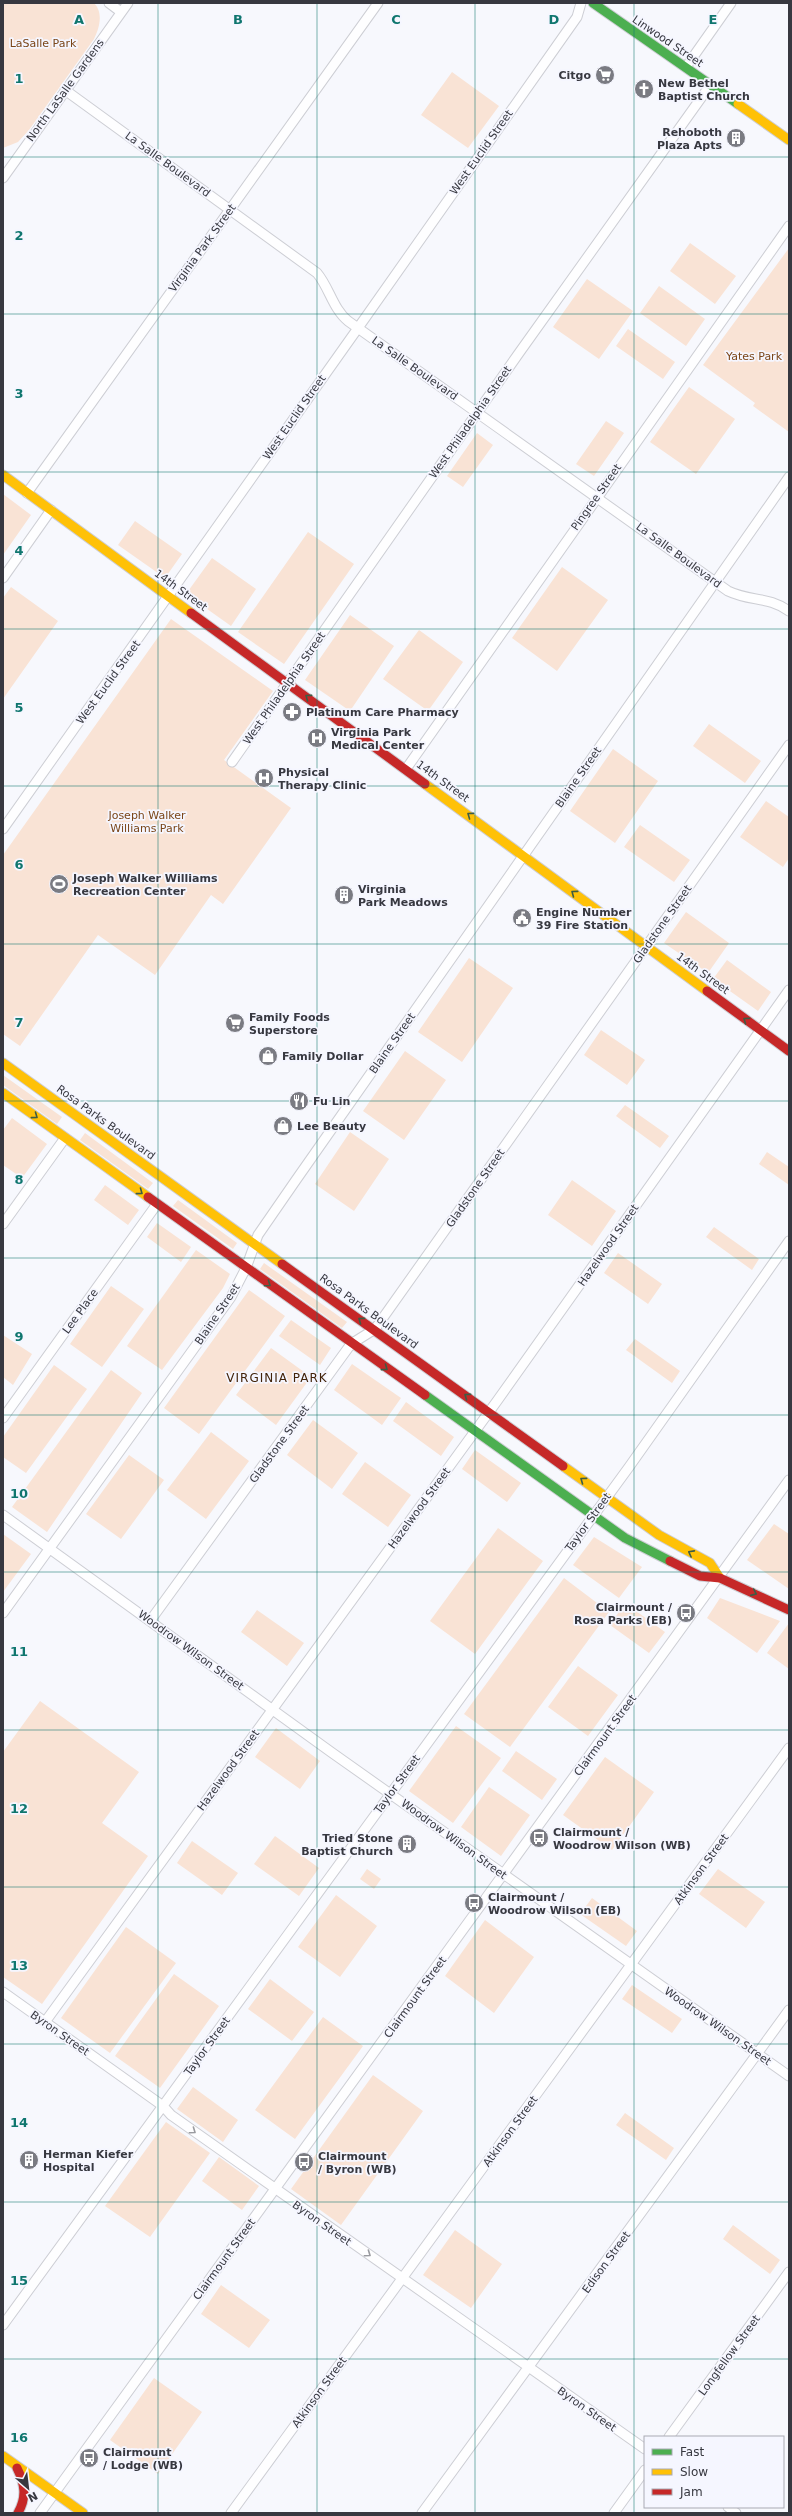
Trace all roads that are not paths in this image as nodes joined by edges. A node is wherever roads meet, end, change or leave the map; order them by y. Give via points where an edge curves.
1 (109, 3) edge
2 (128, 3) edge
3 (378, 3) edge
4 (581, 3) edge
5 (593, 3) edge
6 (731, 3) edge
7 (121, 12) junction
8 (686, 67) junction
9 (711, 84) junction
10 (65, 90) junction
11 (789, 139) edge
12 (6, 166) edge
13 (3, 178) edge
14 (230, 210) junction
15 (789, 226) edge
16 (357, 327) junction
17 (478, 411) junction
18 (3, 476) edge
19 (789, 477) edge
20 (27, 493) junction
21 (596, 496) junction
22 (51, 510) junction
23 (3, 578) edge
24 (715, 581) junction
25 (170, 597) junction
26 (789, 611) edge
27 (288, 683) junction
28 (789, 745) edge
29 (232, 762) dead end
30 (406, 769) junction
31 (3, 829) edge
32 (523, 855) junction
33 (646, 947) junction
34 (789, 990) edge
35 (760, 1030) junction
36 (789, 1051) edge
37 (3, 1063) edge
38 (3, 1093) edge
39 (65, 1138) junction
40 (157, 1204) junction
41 (3, 1224) edge
42 (789, 1241) edge
43 (255, 1244) junction
44 (246, 1268) junction
45 (375, 1329) junction
46 (351, 1344) junction
47 (489, 1412) junction
48 (3, 1418) edge
49 (474, 1432) junction
50 (789, 1480) edge
51 (606, 1497) junction
52 (3, 1516) edge
53 (593, 1516) junction
54 (49, 1548) junction
55 (720, 1578) junction
56 (789, 1610) edge
57 (3, 1613) edge
58 (150, 1621) junction
59 (273, 1708) junction
60 (789, 1748) edge
61 (390, 1793) junction
62 (504, 1874) junction
63 (631, 1965) junction
64 (3, 1992) edge
65 (789, 2010) edge
66 (44, 2022) junction
67 (757, 2054) junction
68 (789, 2076) edge
69 (163, 2106) junction
70 (275, 2189) junction
71 (789, 2272) edge
72 (402, 2278) junction
73 (3, 2325) edge
74 (528, 2368) junction
75 (670, 2436) edge
76 (644, 2448) edge
77 (3, 2456) edge
78 (16, 2466) junction
79 (644, 2471) edge
80 (54, 2493) junction
81 (19, 2511) edge
82 (40, 2512) edge
83 (83, 2513) edge
84 (231, 2513) edge
85 (422, 2513) edge
86 (614, 2513) edge

1 - 7 street
2 - 7 street, North LaSalle Gardens
3 - 14 street, Virginia Park Street
4 - 16 street, West Euclid Street via 577,17
5 - 8 street, Linwood Street
6 - 8 street
7 - 10 street, North LaSalle Gardens
8 - 9 street, Linwood Street
9 - 11 street, Linwood Street
9 - 17 street, West Philadelphia Street
10 - 12 street, North LaSalle Gardens
10 - 14 street, La Salle Boulevard
12 - 13 street, North LaSalle Gardens
14 - 16 street, La Salle Boulevard via 317,273 329,290 339,312
14 - 20 street, Virginia Park Street
15 - 21 street, Pingree Street
16 - 17 street, La Salle Boulevard
16 - 25 street, West Euclid Street
17 - 21 street, La Salle Boulevard
17 - 27 street, West Philadelphia Street
18 - 20 street, 14th Street
19 - 24 street, Blaine Street
20 - 22 street, 14th Street
21 - 24 street, La Salle Boulevard
21 - 30 street, Pingree Street
22 - 23 street
22 - 25 street, 14th Street
24 - 26 street, La Salle Boulevard via 739,596 773,601
24 - 32 street, Blaine Street
25 - 27 street, 14th Street
25 - 31 street, West Euclid Street
27 - 29 street, West Philadelphia Street
30 -> 27 street, 14th Street
28 - 33 street, Gladstone Street
32 -> 30 street, 14th Street
33 -> 32 street, 14th Street
32 - 43 street, Blaine Street via 258,1235
35 -> 33 street, 14th Street
33 - 45 street, Gladstone Street
34 - 35 street, Hazelwood Street
35 - 36 street, 14th Street
35 - 47 street, Hazelwood Street
37 - 43 street, Rosa Parks Boulevard
38 -> 39 street
39 -> 40 street
39 - 41 street
40 - 44 street
40 - 48 street, Lee Place
42 - 51 street, Taylor Street
43 - 44 street, Blaine Street
45 -> 43 street, Rosa Parks Boulevard
44 -> 46 street
44 - 54 street, Blaine Street via 231,1297
45 - 46 street, Gladstone Street
47 -> 45 street, Rosa Parks Boulevard
46 -> 49 street
46 - 58 street, Gladstone Street
47 - 49 street, Hazelwood Street
51 -> 47 street, Rosa Parks Boulevard
49 - 53 street
49 - 59 street, Hazelwood Street
50 - 55 street, Clairmount Street
51 - 53 street, Taylor Street
55 -> 51 street, Rosa Parks Boulevard via 710,1562 659,1535
52 - 54 street, Woodrow Wilson Street
53 - 55 street via 625,1538 700,1576
53 - 61 street, Taylor Street
54 - 57 street, Blaine Street
54 - 58 street, Woodrow Wilson Street
55 -> 56 street
55 - 62 street, Clairmount Street
58 - 59 street, Woodrow Wilson Street
59 - 61 street, Woodrow Wilson Street
59 - 66 street, Hazelwood Street
60 - 63 street, Atkinson Street
61 - 62 street, Woodrow Wilson Street
61 - 69 street, Taylor Street
62 - 63 street, Woodrow Wilson Street
62 - 70 street, Clairmount Street
63 - 67 street, Woodrow Wilson Street
63 - 72 street, Atkinson Street
64 - 66 street, Byron Street
65 - 67 street, Edison Street
66 - 69 street, Byron Street
67 - 68 street, Woodrow Wilson Street
67 - 74 street, Edison Street
69 -> 70 street, Byron Street via 171,2115
69 - 73 street, Taylor Street
70 -> 72 street, Byron Street
70 - 80 street, Clairmount Street
71 - 75 street, Longfellow Street
72 - 74 street, Byron Street
72 - 84 street, Atkinson Street
74 - 76 street, Byron Street
74 - 85 street, Edison Street
77 - 78 street
78 - 80 street
78 - 81 street via 25,2489 25,2499
79 - 86 street
80 - 82 street, Clairmount Street
80 - 83 street

